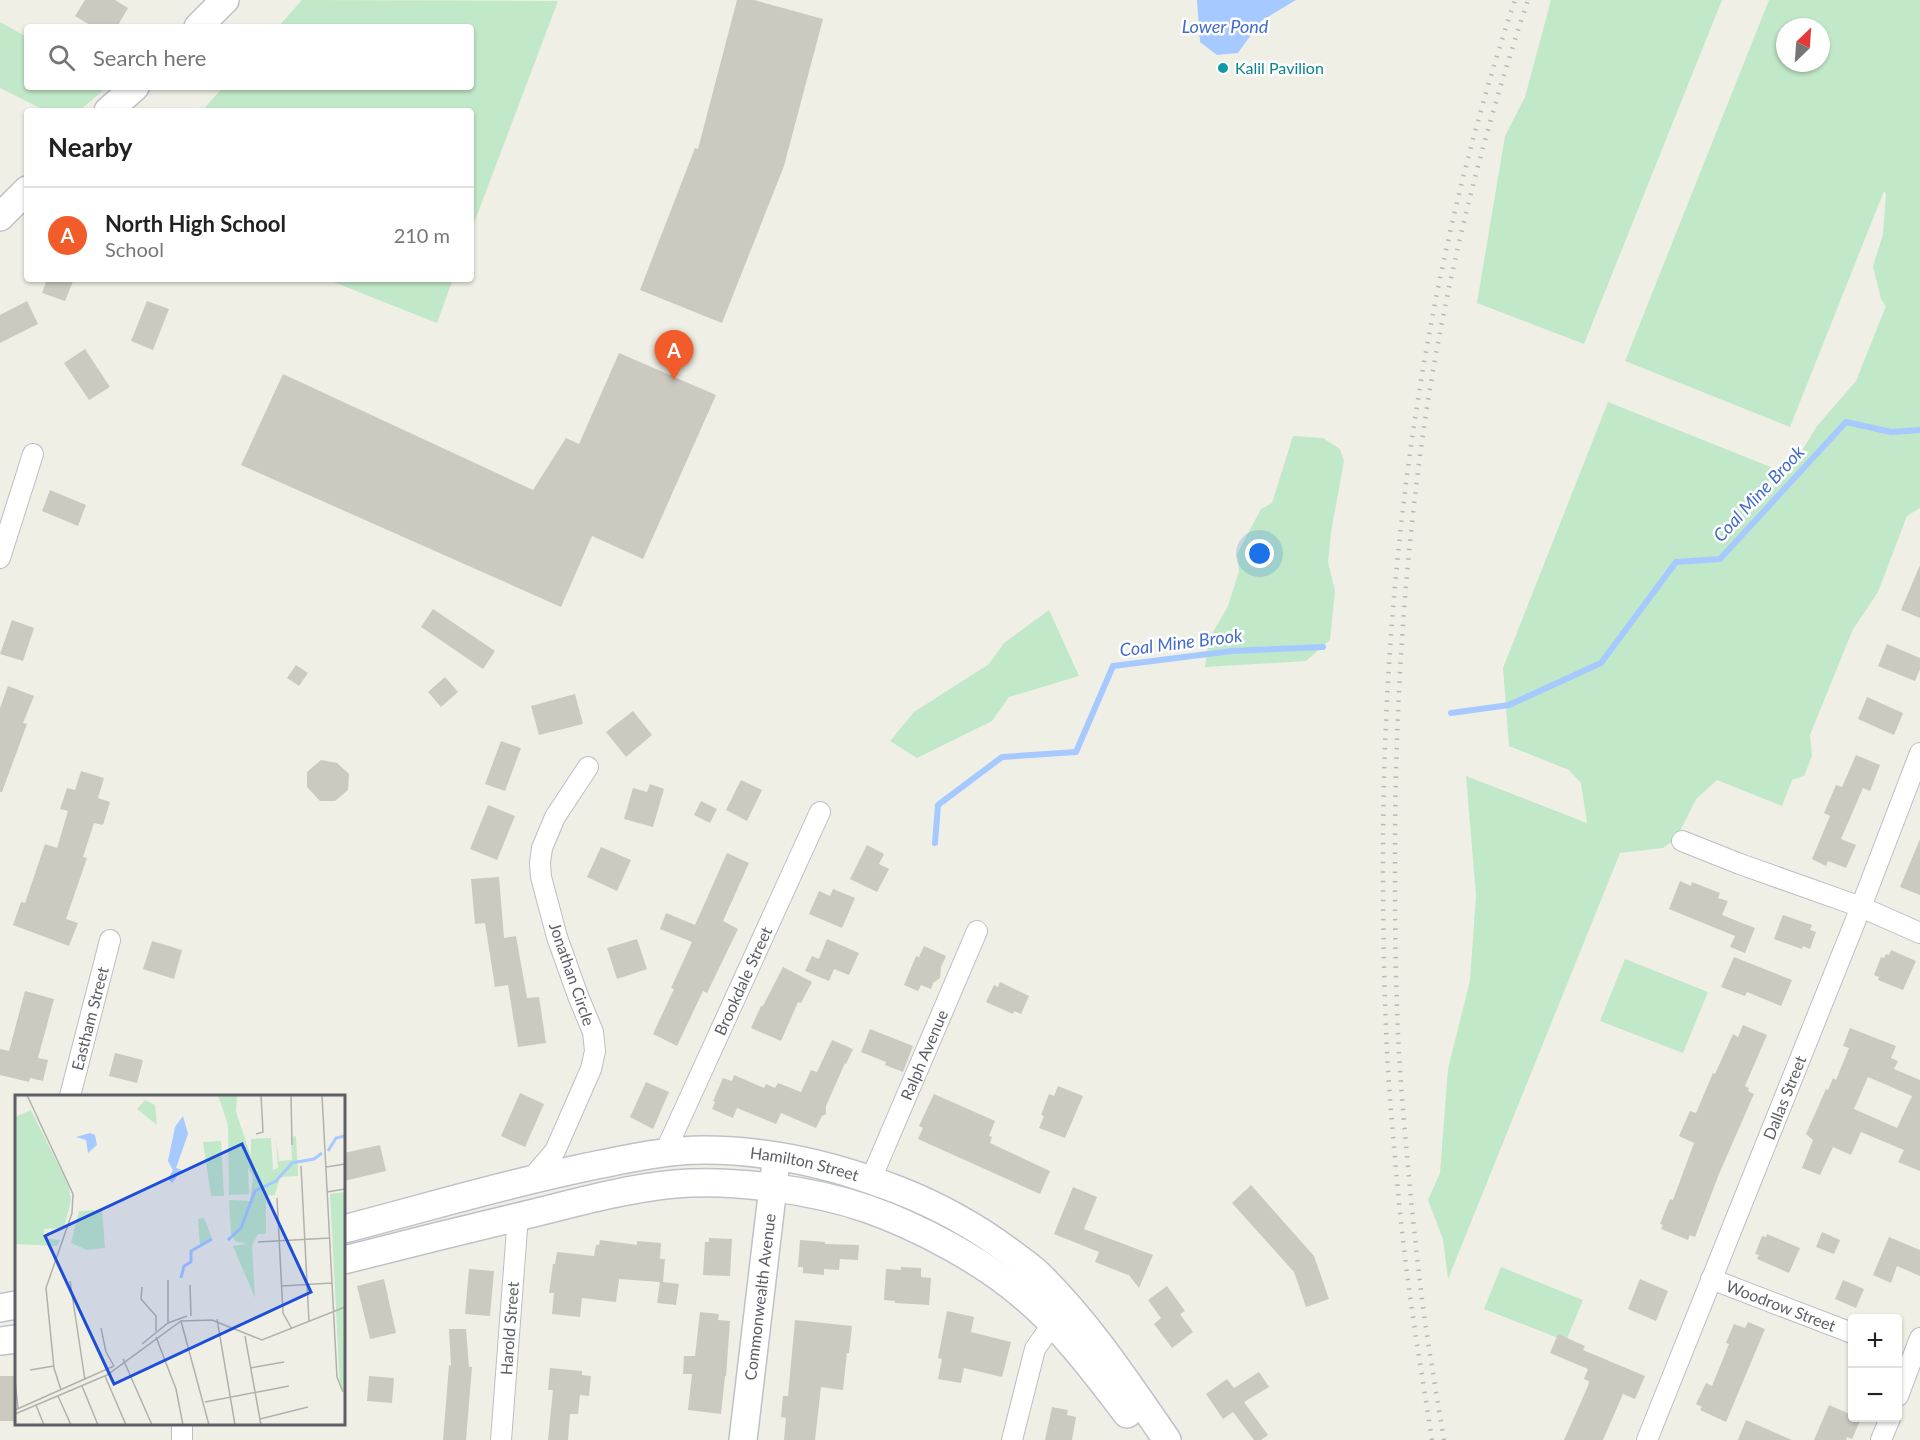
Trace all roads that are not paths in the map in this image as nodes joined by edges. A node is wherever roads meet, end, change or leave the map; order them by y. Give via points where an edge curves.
1 (225, 0) edge
2 (201, 24) edge
3 (132, 90) edge
4 (111, 108) edge
5 (24, 193) edge
6 (0, 217) edge
7 (33, 454) dead end
8 (0, 558) edge
9 (1920, 753) edge
10 (588, 767) dead end
11 (820, 812) dead end
12 (1682, 841) dead end
13 (1861, 907) junction
14 (977, 932) dead end
15 (1920, 933) edge
16 (110, 940) dead end
17 (70, 1095) edge
18 (665, 1152) junction
19 (777, 1155) junction
20 (531, 1179) junction
21 (871, 1179) junction
22 (773, 1188) junction
23 (518, 1216) junction
24 (345, 1229) edge
25 (345, 1260) edge
26 (1711, 1279) junction
27 (15, 1305) edge
28 (0, 1308) edge
29 (1059, 1314) junction
30 (1848, 1331) edge
31 (15, 1339) edge
32 (0, 1341) edge
33 (1913, 1350) edge
34 (1902, 1384) edge
35 (1888, 1422) edge
36 (501, 1440) edge
37 (743, 1440) edge
38 (1012, 1440) edge
39 (1145, 1440) edge
40 (1167, 1440) edge
41 (1647, 1440) edge
42 (1881, 1440) edge

1 - 2 main road
3 - 4 main road
5 - 6 main road
7 - 8 street
9 - 13 street, Dallas Street
10 - 20 street, Jonathan Circle via 555,817 540,863 557,937 596,1051 555,1150
11 - 18 street, Brookdale Street
12 - 13 street
13 - 15 street
13 - 26 street, Dallas Street
14 - 21 street, Ralph Avenue
16 - 17 street, Eastham Street
18 - 19 main road, Hamilton Street via 705,1150
18 - 20 main road, Hamilton Street
19 - 21 main road, Hamilton Street
19 - 22 main road, Commonwealth Avenue
20 - 24 main road, Hamilton Street
21 - 29 main road, Hamilton Street via 928,1201 982,1231 1035,1271
22 - 23 main road, Hamilton Street via 676,1184 618,1192
22 - 29 main road, Hamilton Street via 868,1209 917,1230
22 - 37 main road, Commonwealth Avenue
23 - 25 main road, Hamilton Street
23 - 36 street, Harold Street
26 - 30 street, Woodrow Street
26 - 41 street, Dallas Street
27 - 28 main road
29 - 38 street via 1035,1349
29 - 39 main road, Hamilton Street via 1072,1344
29 - 40 main road, Hamilton Street via 1095,1339
31 - 32 main road
33 - 34 street
35 - 42 street

